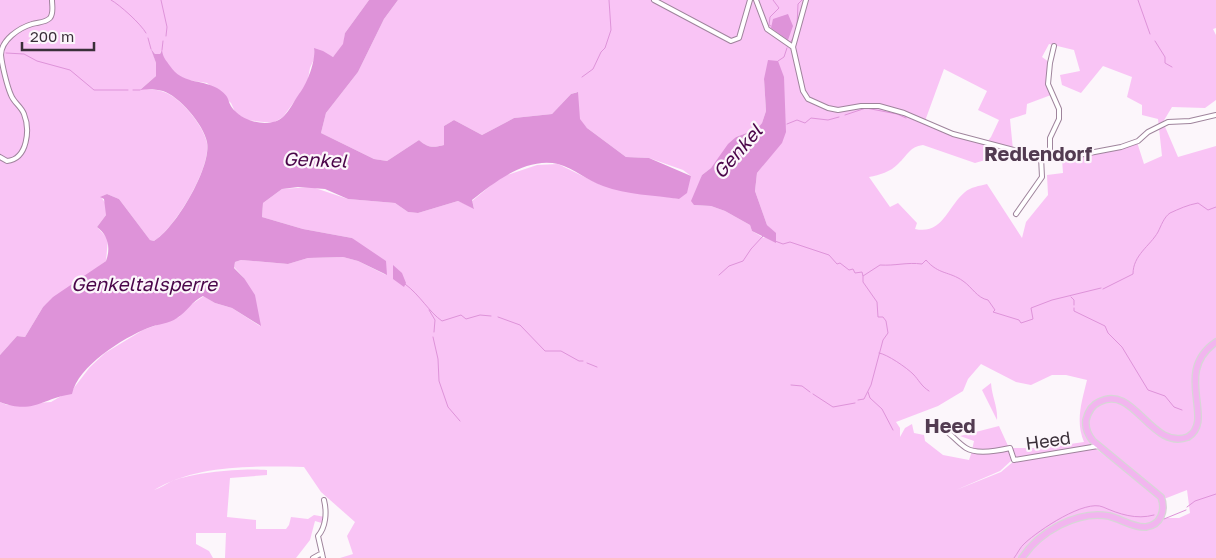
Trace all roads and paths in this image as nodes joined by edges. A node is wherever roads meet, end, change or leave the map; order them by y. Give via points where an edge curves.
1 (52, 0) edge
2 (654, 0) edge
3 (750, 0) edge
4 (756, 0) edge
5 (806, 0) edge
6 (1054, 46) dead end
7 (793, 48) junction
8 (1216, 116) edge
9 (1041, 156) junction
10 (0, 157) edge
11 (1050, 157) junction
12 (1016, 214) dead end
13 (1216, 342) edge
14 (1204, 393) dead end
15 (1205, 421) dead end
16 (937, 426) dead end
17 (1098, 446) junction
18 (324, 500) dead end
19 (322, 556) edge
20 (313, 558) edge
21 (1022, 558) edge

1 - 10 street via 52,13 48,20 21,29 3,47 2,59 9,90 24,114 27,132 25,146 17,158 7,161
2 - 3 street via 731,41 739,38
4 - 7 street via 767,29
5 - 7 street
6 - 11 street via 1048,84 1059,109 1058,126 1050,138
7 - 9 street via 803,91 808,99 828,108 879,106 953,134
8 - 11 street via 1168,122 1121,148 1063,158
9 - 11 street
9 - 12 street via 1042,177
13 - 14 main road via 1200,363 1199,379
15 - 17 main road via 1193,435 1182,439 1170,438 1124,402 1105,399 1092,408 1086,419 1088,434
16 - 17 street, Heed via 972,450 995,452 1010,448 1014,460
17 - 21 main road via 1158,494 1163,506 1160,519 1144,527 1106,516 1081,518 1042,536
18 - 19 street via 326,513 318,536
19 - 20 street

